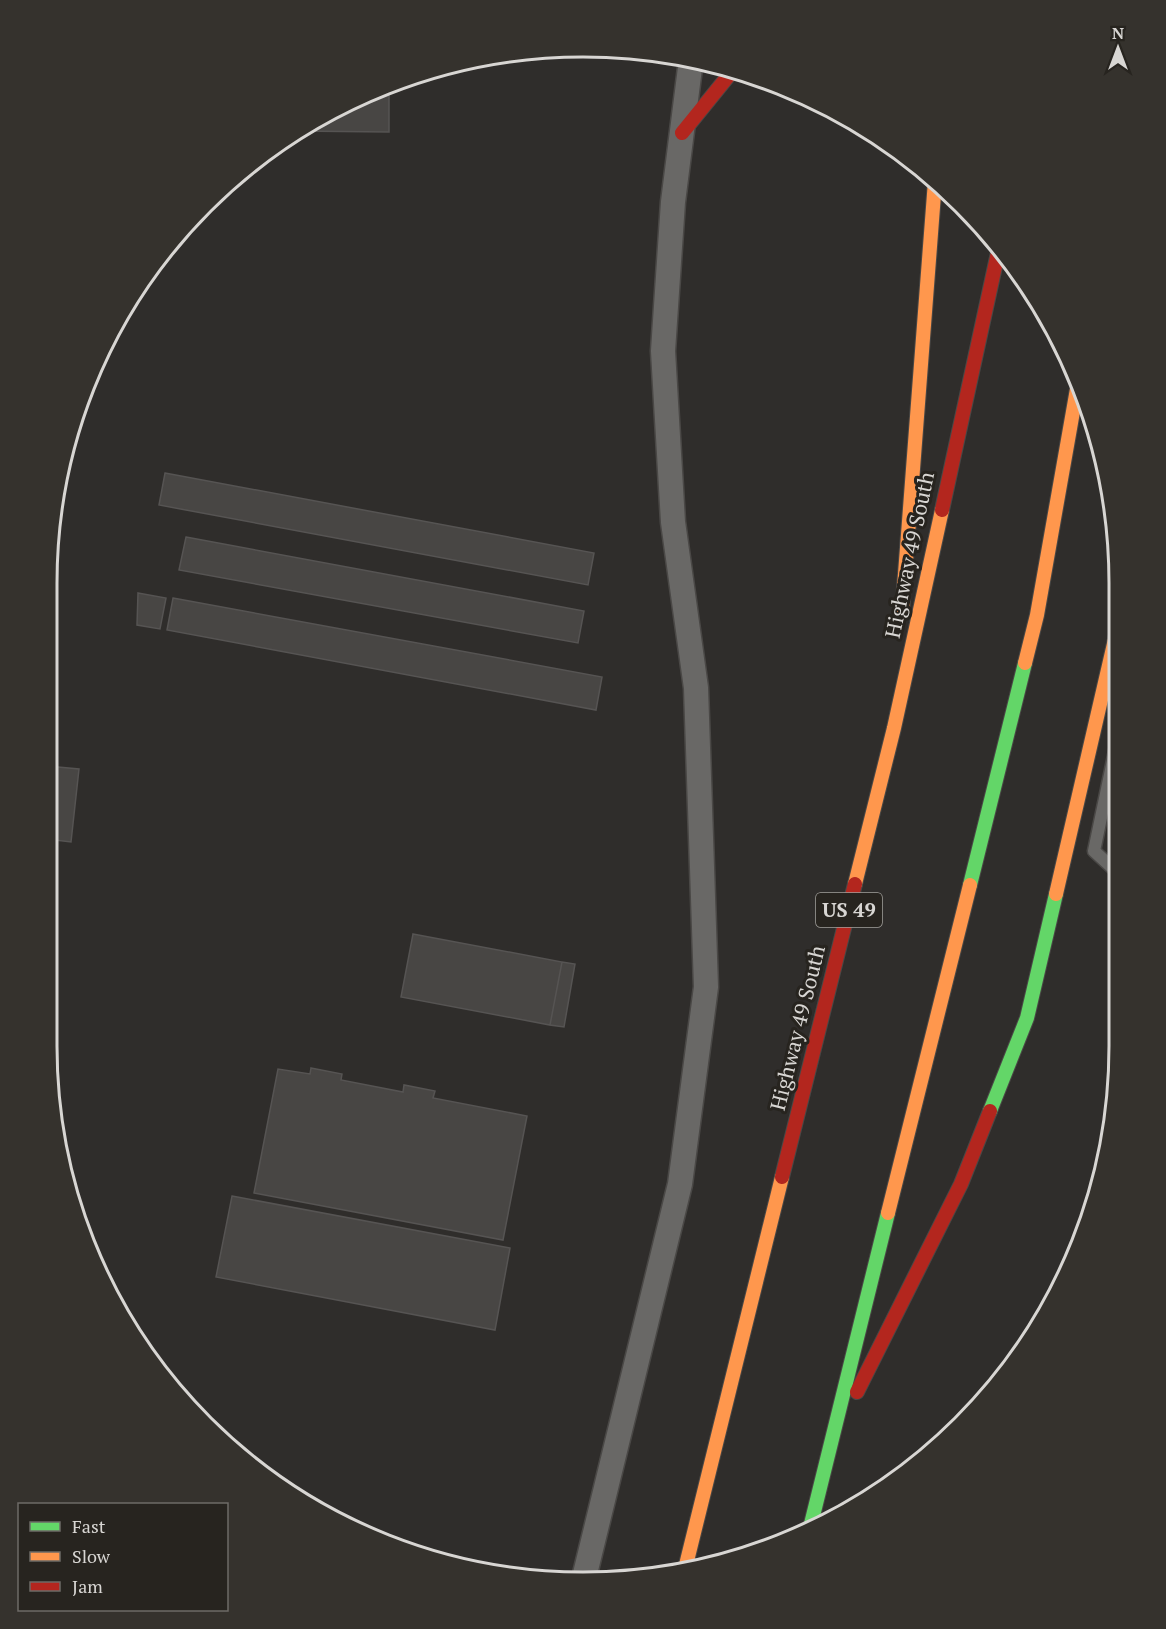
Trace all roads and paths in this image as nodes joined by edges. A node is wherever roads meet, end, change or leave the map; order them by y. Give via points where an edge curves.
1 (690, 68) edge
2 (727, 77) edge
3 (682, 133) junction
4 (934, 192) edge
5 (997, 259) edge
6 (1075, 399) edge
7 (1109, 665) edge
8 (894, 728) junction
9 (1109, 779) edge
10 (1109, 865) edge
11 (831, 1442) junction
12 (812, 1520) edge
13 (687, 1562) edge
14 (585, 1572) edge

1 - 3 street
2 - 3 highway
3 - 14 street via 663,351 673,522 696,687 706,987 680,1184
4 - 8 highway
5 - 8 highway, Highway 49 South / US 49
6 - 11 highway via 1037,615
7 - 11 highway via 1027,1018 961,1184
8 - 13 highway, Highway 49 South / US 49
9 - 10 lane via 1094,851
11 - 12 highway

